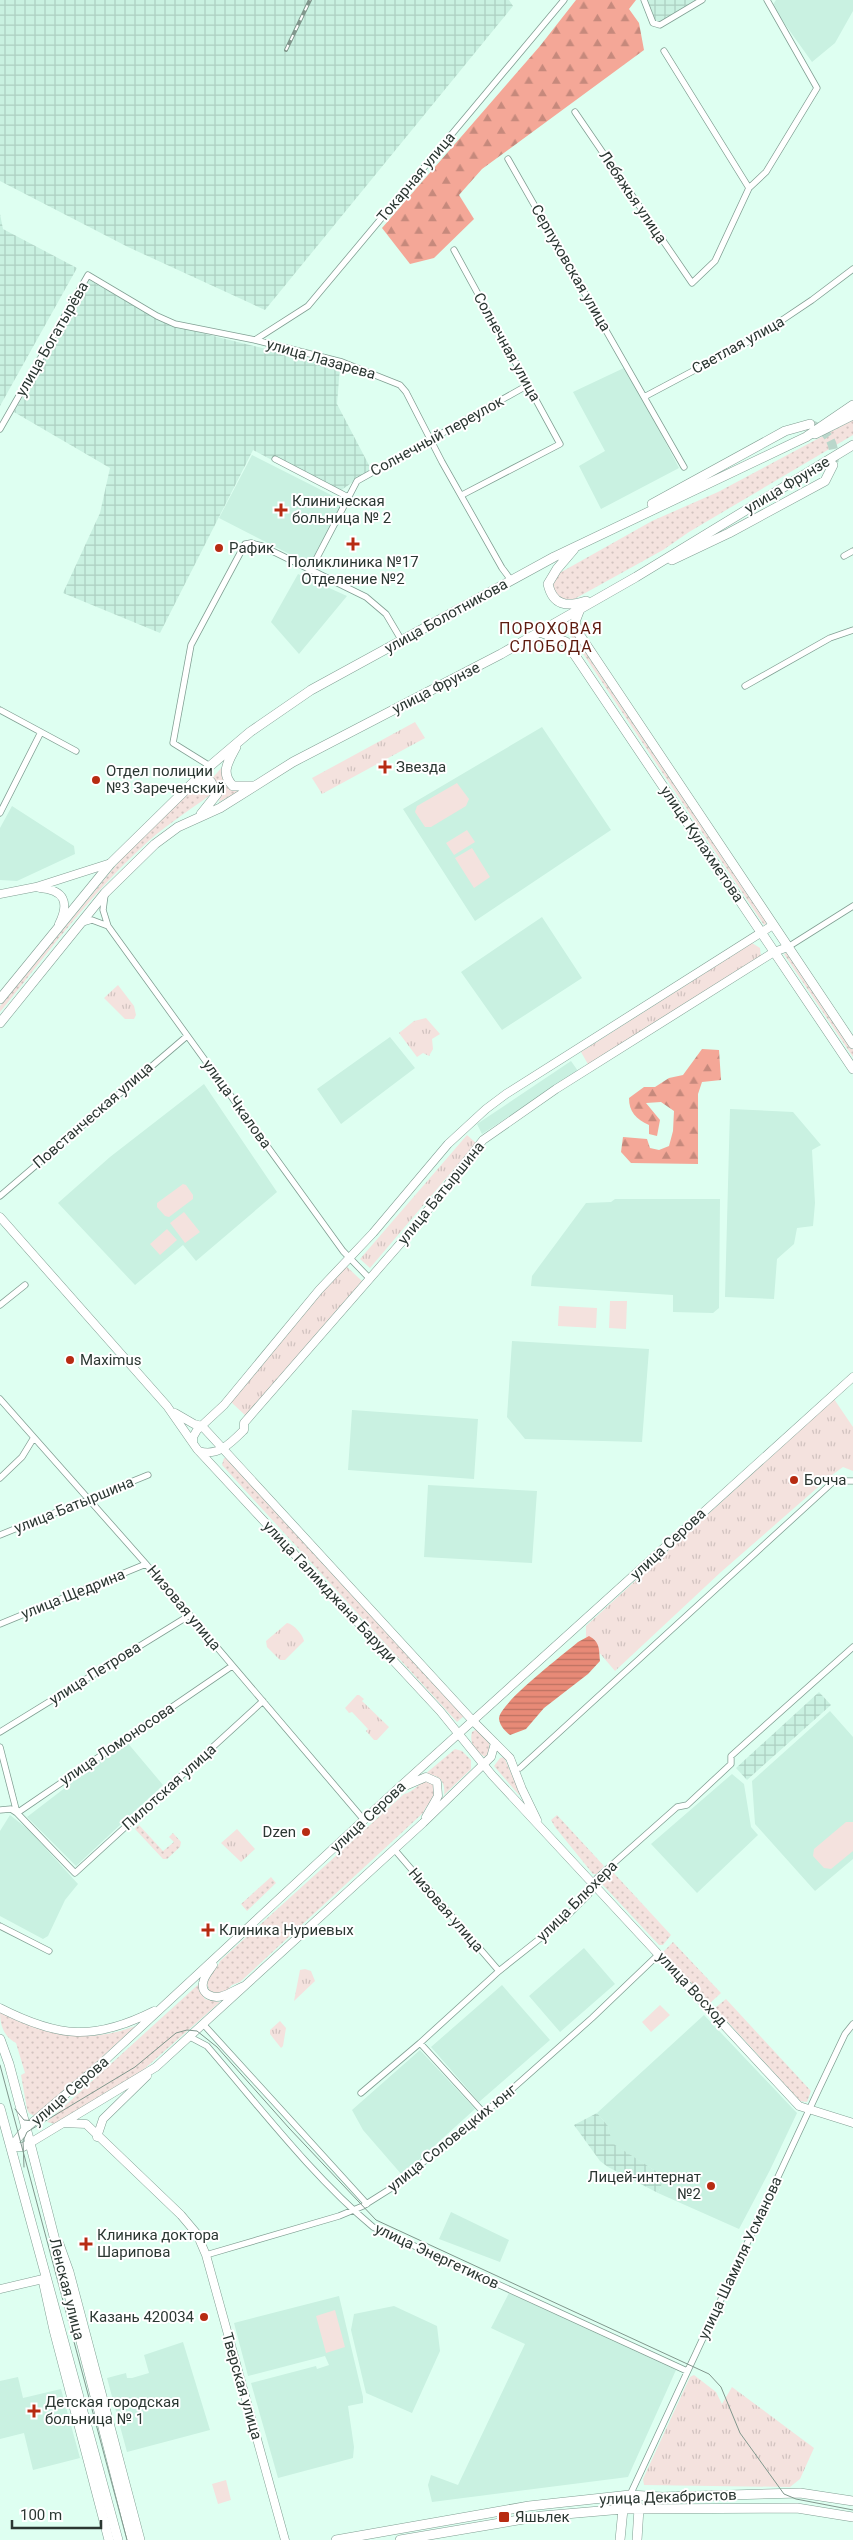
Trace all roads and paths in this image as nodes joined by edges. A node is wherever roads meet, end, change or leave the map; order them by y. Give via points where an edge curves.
1 (564, 0) edge
2 (644, 0) edge
3 (702, 0) edge
4 (767, 0) edge
5 (664, 51) dead end
6 (575, 112) dead end
7 (508, 159) dead end
8 (749, 188) junction
9 (454, 250) dead end
10 (853, 269) edge
11 (88, 275) joint
12 (254, 340) junction
13 (528, 385) junction
14 (644, 397) junction
15 (853, 405) edge
16 (853, 415) edge
17 (810, 424) dead end
18 (0, 430) edge
19 (806, 437) junction
20 (430, 439) junction
21 (853, 445) edge
22 (275, 459) dead end
23 (834, 465) dead end
24 (684, 467) dead end
25 (462, 495) junction
26 (348, 498) junction
27 (611, 529) junction
28 (576, 547) junction
29 (853, 551) edge
30 (844, 556) dead end
31 (310, 571) junction
32 (636, 577) junction
33 (511, 580) junction
34 (596, 598) junction
35 (580, 609) junction
36 (853, 630) edge
37 (540, 632) junction
38 (402, 641) junction
39 (745, 686) dead end
40 (0, 710) edge
41 (41, 732) junction
42 (238, 742) junction
43 (76, 751) dead end
44 (210, 766) junction
45 (196, 779) junction
46 (254, 786) junction
47 (0, 813) edge
48 (199, 816) junction
49 (111, 863) junction
50 (36, 887) junction
51 (105, 893) junction
52 (0, 894) edge
53 (853, 906) edge
54 (80, 924) junction
55 (774, 925) junction
56 (108, 926) junction
57 (57, 928) junction
58 (761, 933) junction
59 (788, 947) junction
60 (774, 952) junction
61 (0, 1000) edge
62 (0, 1023) edge
63 (187, 1036) junction
64 (853, 1044) edge
65 (853, 1069) edge
66 (0, 1196) edge
67 (0, 1217) edge
68 (349, 1258) junction
69 (370, 1278) junction
70 (25, 1285) dead end
71 (0, 1305) edge
72 (853, 1377) edge
73 (0, 1399) edge
74 (168, 1406) junction
75 (202, 1426) junction
76 (33, 1439) junction
77 (196, 1448) junction
78 (221, 1449) junction
79 (148, 1475) dead end
80 (0, 1478) edge
81 (853, 1481) edge
82 (87, 1498) junction
83 (0, 1535) edge
84 (146, 1564) junction
85 (190, 1615) junction
86 (0, 1624) edge
87 (853, 1647) edge
88 (232, 1666) junction
89 (263, 1701) junction
90 (473, 1721) junction
91 (0, 1732) edge
92 (458, 1735) junction
93 (495, 1743) junction
94 (0, 1747) edge
95 (483, 1765) junction
96 (520, 1768) dead end
97 (394, 1792) junction
98 (0, 1810) edge
99 (17, 1813) junction
100 (364, 1820) junction
101 (423, 1823) junction
102 (544, 1832) junction
103 (394, 1849) junction
104 (594, 1884) junction
105 (0, 1926) edge
106 (49, 1951) dead end
107 (659, 1954) junction
108 (220, 1955) junction
109 (499, 1971) junction
110 (247, 1985) junction
111 (162, 2007) junction
112 (0, 2008) edge
113 (853, 2024) edge
114 (204, 2025) junction
115 (190, 2037) junction
116 (0, 2039) edge
117 (420, 2043) junction
118 (156, 2067) junction
119 (361, 2093) dead end
120 (0, 2108) edge
121 (809, 2109) junction
122 (483, 2112) junction
123 (61, 2123) junction
124 (853, 2123) edge
125 (26, 2128) junction
126 (97, 2137) junction
127 (30, 2143) junction
128 (11, 2147) junction
129 (367, 2204) junction
130 (48, 2210) junction
131 (354, 2211) junction
132 (206, 2255) junction
133 (42, 2264) junction
134 (43, 2279) junction
135 (0, 2290) edge
136 (687, 2371) junction
137 (630, 2495) junction
138 (853, 2501) edge
139 (639, 2508) junction
140 (623, 2509) junction
141 (853, 2517) edge
142 (110, 2540) edge
143 (118, 2540) edge
144 (132, 2540) edge
145 (140, 2540) edge
146 (285, 2540) edge
147 (336, 2540) edge
148 (400, 2540) edge
149 (620, 2540) edge
150 (637, 2540) edge

1 - 12 street, Токарная улица via 308,306
2 - 3 street via 653,23 663,24
4 - 8 street via 817,88 766,172
5 - 8 street
6 - 8 street, Лебяжья улица via 692,283 715,261
7 - 14 street, Серпуховская улица
9 - 13 street, Солнечная улица
10 - 14 street, Светлая улица via 758,337
11 - 12 street, улица Лазарева via 175,324
11 - 18 street, улица Богатырёва
12 - 20 street, улица Лазарева via 342,362 392,380 406,392
13 - 20 street, Солнечный переулок
13 - 25 street, Солнечная улица via 560,444
14 - 24 street, Серпуховская улица
15 - 19 main road, улица Болотникова
16 - 19 main road
17 - 27 main road via 785,431
19 - 27 main road, улица Болотникова
20 - 25 street, улица Лазарева
20 - 26 street, Солнечный переулок via 357,481
21 - 32 main road, улица Фрунзе
22 - 26 street
23 - 32 main road via 824,481 707,545
25 - 33 street, улица Лазарева
26 - 31 street, Солнечный переулок
27 - 28 main road, улица Болотникова
28 - 33 main road, улица Болотникова
28 - 34 main road via 548,584 550,593 562,604 574,605
29 - 30 street
31 - 38 street via 366,597 386,614
31 - 44 street via 262,546 251,542 245,544 191,645 173,742
32 - 34 main road, улица Фрунзе
33 - 38 main road, улица Болотникова
34 - 35 main road, улица Фрунзе
35 - 37 main road, улица Фрунзе
35 - 55 main road, улица Кулахметова via 575,622 579,634
36 - 39 street via 830,638
37 - 46 main road, улица Фрунзе
37 - 58 main road, улица Кулахметова via 566,642
38 - 42 main road, улица Болотникова via 311,690
40 - 41 street
41 - 43 street
41 - 47 street
42 - 44 main road, улица Болотникова
42 - 46 main road via 225,770 227,780 233,786
44 - 45 main road, улица Болотникова
45 - 48 main road via 211,782 217,794
45 - 49 main road, улица Болотникова
46 - 48 main road, улица Фрунзе via 220,808
48 - 51 main road, улица Фрунзе via 156,844
49 - 50 street
49 - 57 main road, улица Болотникова
50 - 52 street
50 - 57 street via 51,889 64,899
51 - 54 main road, улица Фрунзе
51 - 56 street, улица Чкалова via 103,910
53 - 59 street
54 - 56 street via 92,920
54 - 62 main road, улица Фрунзе
55 - 58 street, улица Батыршина
55 - 59 main road, улица Кулахметова
56 - 63 street, улица Чкалова
57 - 61 main road, улица Болотникова
58 - 60 main road, улица Кулахметова
58 - 68 street, улица Батыршина via 486,1108 448,1144
59 - 60 street, улица Батыршина
59 - 64 main road, улица Кулахметова
60 - 65 main road, улица Кулахметова
60 - 69 street, улица Батыршина via 556,1089 482,1140 413,1229
63 - 66 street, Повстанческая улица
63 - 68 street, улица Чкалова
67 - 74 street
68 - 69 street, улица Чкалова
68 - 75 street, улица Батыршина via 224,1405
69 - 78 street, улица Батыршина via 244,1423 244,1430
70 - 71 street
72 - 90 street, улица Серова
73 - 76 street, Низовая улица
74 - 75 street via 182,1418
74 - 77 street, улица Галимджана Баруди
75 - 77 street via 194,1434
75 - 78 street, улица Галимджана Баруди
76 - 80 street via 22,1457
76 - 82 street, Низовая улица
77 - 78 street via 206,1452
77 - 92 street, улица Галимджана Баруди via 440,1711
78 - 90 street, улица Галимджана Баруди
79 - 82 street, улица Батыршина
81 - 96 street via 834,1481
82 - 83 street, улица Батыршина
82 - 84 street, Низовая улица
84 - 85 street, Низовая улица
84 - 86 street, улица Щедрина
85 - 88 street, Низовая улица
85 - 91 street, улица Петрова
87 - 104 street, улица Блюхера via 731,1756 731,1764 687,1805 677,1807
88 - 89 street, Низовая улица
88 - 99 street, улица Ломоносова
89 - 99 street, Пилотская улица via 75,1872
89 - 100 street, Низовая улица
90 - 92 street, улица Серова
90 - 93 street, улица Восход
92 - 95 street, улица Восход
92 - 97 street, улица Серова
93 - 95 street, улица Серова via 491,1757
93 - 102 street, улица Восход via 510,1758
94 - 99 street
95 - 101 street, улица Серова
95 - 102 street, улица Восход
97 - 100 street, улица Серова
97 - 101 street via 422,1778 437,1782 438,1796
98 - 99 street via 11,1809
100 - 108 street, улица Серова
101 - 103 street, улица Серова
102 - 104 street, улица Восход
103 - 109 street, Низовая улица
103 - 110 street, улица Серова
104 - 107 street, улица Восход
104 - 109 street, улица Блюхера via 589,1894 562,1922
105 - 106 street
107 - 121 street, улица Восход via 798,2106
107 - 122 street, улица Соловецких юнг via 580,2029
108 - 110 street via 204,1980 206,1993 216,1998
108 - 111 street, улица Серова
109 - 117 street, улица Блюхера
110 - 114 street, улица Серова
111 - 112 street via 118,2027 78,2032 45,2027
111 - 125 street, улица Серова
113 - 121 street, улица Шамиля Усманова via 845,2034
114 - 115 street, улица Серова
114 - 129 street, улица Энергетиков
115 - 118 street, улица Серова
115 - 131 street, улица Энергетиков via 207,2046
116 - 125 main road, Ленская улица
117 - 119 street, улица Блюхера
117 - 122 street
118 - 123 street, улица Серова
118 - 126 street, улица Серова via 103,2119
120 - 128 main road, Ленская улица
121 - 124 street, улица Восход
121 - 136 street, улица Шамиля Усманова
122 - 129 street, улица Соловецких юнг via 402,2180
123 - 126 street, Тверская улица via 86,2124
123 - 127 street, улица Серова
125 - 127 main road, Ленская улица
125 - 128 street, улица Серова
126 - 132 street, Тверская улица via 164,2198 197,2234
127 - 128 street, улица Серова
127 - 130 main road, Ленская улица
128 - 133 main road, Ленская улица
129 - 131 street, улица Соловецких юнг
130 - 144 main road, Ленская улица
130 - 145 main road via 70,2272
131 - 132 street, улица Соловецких юнг
131 - 136 street, улица Энергетиков via 373,2227
132 - 146 street, Тверская улица
133 - 134 main road
133 - 143 main road, Ленская улица
134 - 135 street
134 - 142 main road
136 - 137 street, улица Шамиля Усманова
137 - 138 main road, улица Декабристов via 800,2493
137 - 139 main road
137 - 140 main road
137 - 147 main road, улица Декабристов via 529,2506
139 - 140 main road, улица Декабристов
139 - 141 main road, улица Декабристов via 797,2508
139 - 150 main road
140 - 148 main road, улица Декабристов via 542,2516
140 - 149 main road

